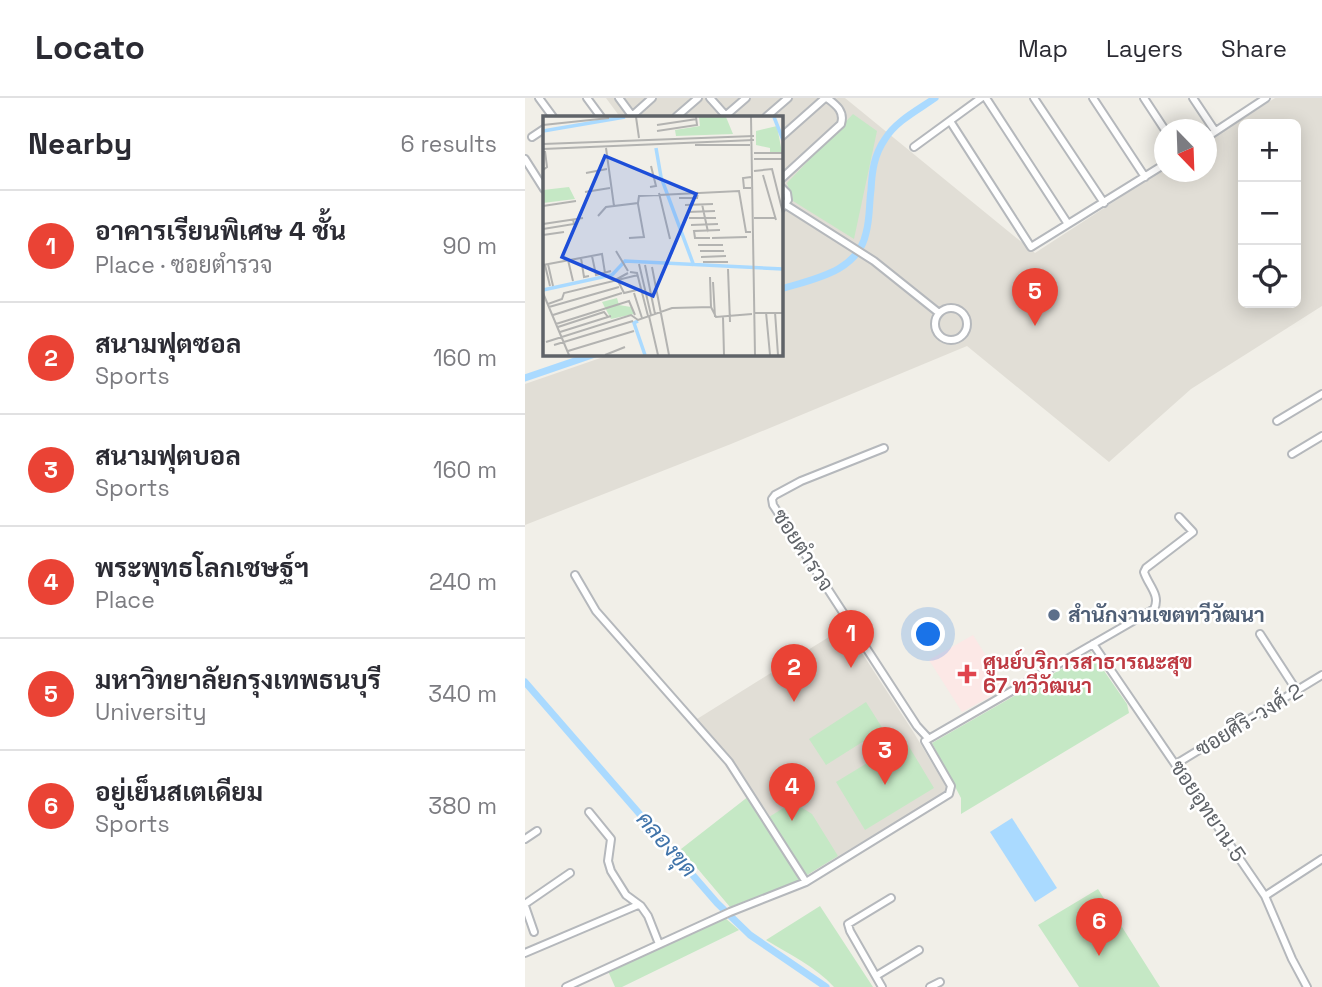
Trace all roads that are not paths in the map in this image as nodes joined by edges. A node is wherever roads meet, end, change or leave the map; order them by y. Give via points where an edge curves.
1 (539, 98) edge
2 (587, 98) edge
3 (619, 98) edge
4 (652, 98) edge
5 (698, 98) edge
6 (710, 98) edge
7 (746, 98) edge
8 (788, 98) edge
9 (826, 98) edge
10 (983, 98) edge
11 (1034, 98) edge
12 (1093, 98) edge
13 (1144, 98) edge
14 (1193, 98) edge
15 (1266, 98) edge
16 (552, 116) edge
17 (600, 116) edge
18 (633, 116) edge
19 (677, 116) edge
20 (725, 116) edge
21 (727, 116) edge
22 (767, 116) edge
23 (1157, 119) edge
24 (1207, 119) edge
25 (950, 121) junction
26 (543, 130) edge
27 (1217, 130) edge
28 (782, 136) edge
29 (531, 137) dead end
30 (914, 147) dead end
31 (525, 159) edge
32 (1154, 171) edge
33 (782, 176) edge
34 (1145, 177) junction
35 (543, 187) edge
36 (782, 188) edge
37 (1104, 203) junction
38 (783, 207) edge
39 (1068, 224) junction
40 (939, 313) junction
41 (1322, 394) edge
42 (1277, 421) dead end
43 (1322, 436) edge
44 (884, 448) dead end
45 (1292, 454) dead end
46 (1179, 517) dead end
47 (575, 575) dead end
48 (1260, 634) dead end
49 (1093, 644) junction
50 (1322, 675) edge
51 (1297, 691) junction
52 (928, 738) junction
53 (1176, 764) junction
54 (589, 812) dead end
55 (537, 831) dead end
56 (525, 839) edge
57 (1322, 859) edge
58 (570, 873) dead end
59 (806, 882) junction
60 (1265, 896) junction
61 (891, 898) dead end
62 (525, 905) edge
63 (638, 905) junction
64 (534, 932) dead end
65 (659, 944) junction
66 (919, 950) dead end
67 (525, 953) edge
68 (876, 976) junction
69 (940, 982) dead end
70 (566, 987) edge
71 (882, 987) edge
72 (930, 987) edge
73 (1307, 987) edge

1 - 16 street
2 - 17 street
3 - 18 street
4 - 18 street
5 - 19 street
6 - 20 street
7 - 21 street
8 - 22 street
9 - 28 street
9 - 33 street via 841,112 841,124
10 - 25 street
10 - 39 street
11 - 37 street
12 - 34 street
13 - 23 street
14 - 24 street
15 - 27 street
25 - 30 street
25 - 39 street via 1031,247
26 - 29 street
31 - 35 street
32 - 34 street
34 - 37 street
36 - 38 street via 787,193
37 - 39 street
38 - 40 street via 852,245
40 - 40 street via 950,308 962,312 967,326 962,336 953,340 939,335 935,325
41 - 42 street
43 - 45 street
44 - 52 street, ซอยตำรวจ via 801,481 772,499
46 - 49 street via 1193,532 1143,572 1157,605
47 - 59 street via 596,611 729,762
48 - 51 street
49 - 52 street
49 - 53 street, ซอยอุทยาน 5
50 - 51 street, ซอยศิริ-วงศ์ 2
51 - 53 street, ซอยศิริ-วงศ์ 2
52 - 59 street via 925,741 949,782 949,794
53 - 60 street, ซอยอุทยาน 5
54 - 63 street via 611,839 611,871 625,895
55 - 56 street
57 - 60 street
58 - 62 street
59 - 65 street
60 - 73 street, ซอยอุทยาน 5
61 - 68 street via 848,924
62 - 64 street
63 - 65 street via 648,916
63 - 67 street
65 - 70 street
66 - 68 street
68 - 71 street
69 - 72 street

